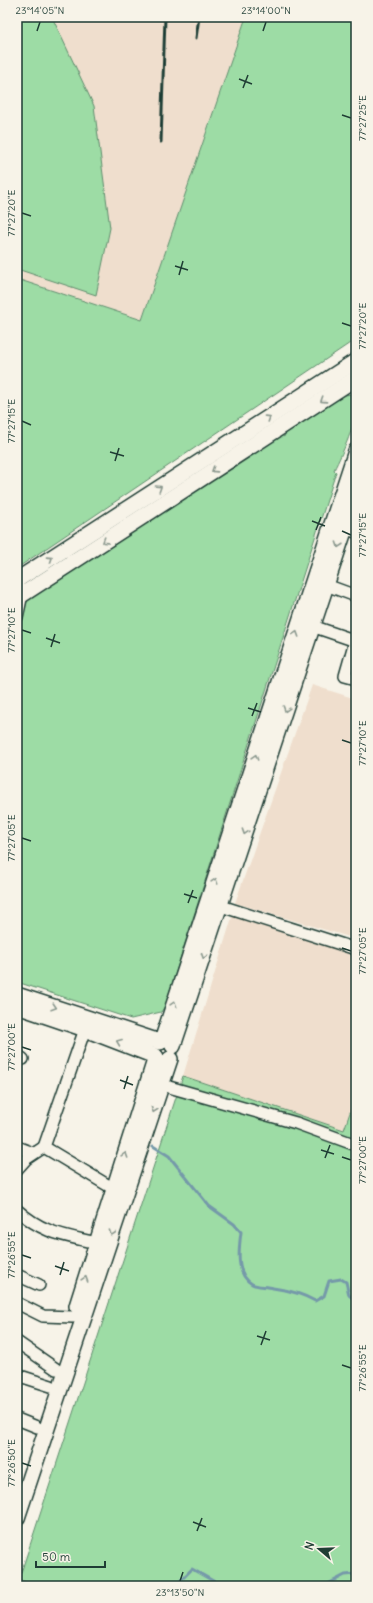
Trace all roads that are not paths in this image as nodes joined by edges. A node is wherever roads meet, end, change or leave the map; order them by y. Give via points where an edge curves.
1 (356, 361) edge
2 (356, 378) edge
3 (355, 458) edge
4 (356, 495) edge
5 (344, 528) edge
6 (326, 585) junction
7 (21, 586) edge
8 (356, 596) edge
9 (17, 617) edge
10 (312, 626) junction
11 (356, 641) edge
12 (356, 679) edge
13 (285, 688) junction
14 (221, 906) junction
15 (356, 949) edge
16 (17, 995) edge
17 (17, 1006) edge
18 (85, 1028) junction
19 (163, 1050) junction
20 (162, 1085) junction
21 (356, 1145) edge
22 (17, 1147) edge
23 (44, 1147) junction
24 (33, 1153) junction
25 (17, 1169) edge
26 (114, 1189) junction
27 (17, 1210) edge
28 (97, 1243) junction
29 (17, 1275) edge
30 (39, 1285) dead end
31 (17, 1303) edge
32 (73, 1317) junction
33 (17, 1342) edge
34 (56, 1368) junction
35 (17, 1375) edge
36 (50, 1386) junction
37 (17, 1419) edge
38 (37, 1427) junction
39 (17, 1489) edge
40 (17, 1518) edge

7 -> 1 main road
2 -> 7 main road
3 - 5 main road
4 - 5 main road
5 -> 6 main road
13 -> 5 main road
6 - 8 street
6 - 10 main road
7 - 9 street
10 - 11 street
10 - 13 main road
11 - 12 street via 345,676
13 -> 14 main road
19 -> 13 main road
14 - 15 street
14 -> 19 main road
16 -> 19 main road
17 - 18 main road
19 -> 18 main road
18 - 23 street
19 - 20 main road
26 -> 19 main road
20 - 21 street via 296,1123
20 -> 40 main road
22 - 24 street
23 - 24 street
23 - 26 street
24 - 25 street
26 - 28 main road
27 - 28 street via 35,1225 46,1230
32 -> 28 main road
29 - 30 street
31 - 32 street via 42,1316
32 - 34 main road
33 - 34 street
34 - 36 main road
35 - 36 street
36 - 38 main road
37 - 38 street
38 - 39 main road

